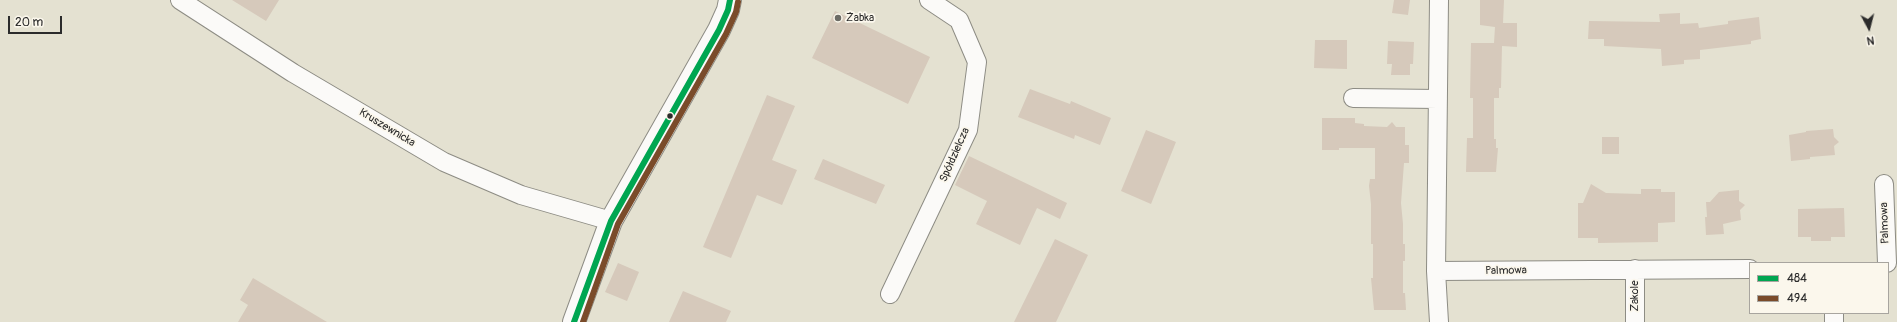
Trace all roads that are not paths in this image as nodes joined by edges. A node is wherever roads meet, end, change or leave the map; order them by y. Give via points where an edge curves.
1 (180, 0) edge
2 (730, 0) edge
3 (930, 0) edge
4 (1439, 0) edge
5 (1353, 98) dead end
6 (1438, 98) junction
7 (1884, 184) dead end
8 (611, 221) junction
9 (1887, 262) edge
10 (1635, 269) junction
11 (1749, 269) edge
12 (1436, 272) junction
13 (890, 294) dead end
14 (574, 322) edge
15 (1439, 322) edge
16 (1635, 322) edge

1 - 8 street, Kruszewnicka via 293,72 444,162 521,195
2 - 8 street via 719,30
3 - 13 street, Spółdzielcza via 959,20 977,62 968,130
4 - 6 street
5 - 6 street
6 - 12 street
7 - 9 street, Palmowa
8 - 14 street
10 - 11 street, Palmowa
10 - 12 street, Palmowa
10 - 16 street, Zakole
12 - 15 street

